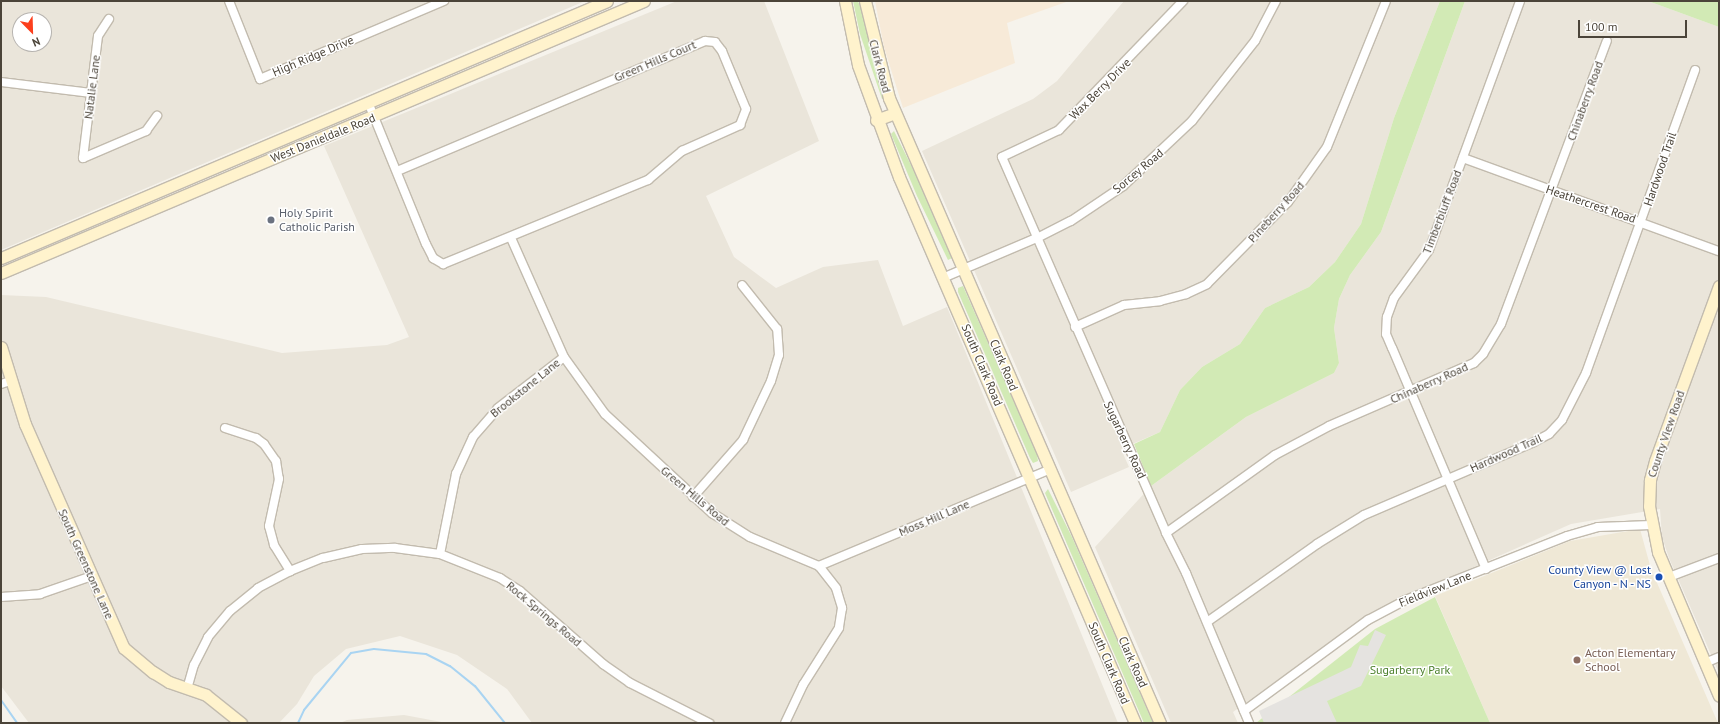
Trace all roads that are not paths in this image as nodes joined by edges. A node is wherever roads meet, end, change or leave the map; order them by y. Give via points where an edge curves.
1 (229, 1) edge
2 (444, 1) edge
3 (644, 1) edge
4 (845, 1) edge
5 (865, 1) edge
6 (1184, 1) edge
7 (1276, 1) edge
8 (1386, 1) edge
9 (1520, 1) edge
10 (600, 2) edge
11 (109, 19) dead end
12 (603, 19) junction
13 (1607, 41) dead end
14 (1695, 70) dead end
15 (1, 82) edge
16 (91, 92) junction
17 (368, 102) junction
18 (895, 113) junction
19 (158, 116) dead end
20 (374, 117) junction
21 (876, 120) junction
22 (294, 134) junction
23 (299, 148) junction
24 (1002, 157) joint
25 (1463, 158) junction
26 (212, 169) junction
27 (397, 171) junction
28 (217, 181) junction
29 (1551, 191) junction
30 (126, 205) junction
31 (131, 217) junction
32 (1642, 222) junction
33 (1039, 237) junction
34 (511, 238) junction
35 (1719, 251) edge
36 (1, 258) edge
37 (963, 269) junction
38 (1, 273) edge
39 (945, 277) junction
40 (742, 286) dead end
41 (1719, 286) edge
42 (1075, 327) junction
43 (1, 347) edge
44 (564, 357) junction
45 (6, 382) edge
46 (1411, 392) junction
47 (225, 428) dead end
48 (1049, 470) junction
49 (1030, 478) junction
50 (1447, 478) junction
51 (692, 497) junction
52 (1651, 525) junction
53 (1166, 533) junction
54 (440, 554) junction
55 (1719, 558) edge
56 (819, 566) junction
57 (1486, 569) junction
58 (290, 571) junction
59 (92, 576) junction
60 (1669, 577) junction
61 (1, 598) edge
62 (1206, 622) junction
63 (1719, 657) edge
64 (1705, 663) junction
65 (187, 689) junction
66 (1719, 696) edge
67 (1244, 711) junction
68 (241, 723) edge
69 (709, 723) edge
70 (785, 723) edge
71 (1135, 723) edge
72 (1160, 723) edge
73 (1249, 723) edge

1 - 2 street, High Ridge Drive via 260,79
3 - 12 main road, West Danieldale Road
4 - 21 main road, South Clark Road via 858,65
5 - 18 main road, Clark Road via 873,43
6 - 24 street, Wax Berry Drive via 1059,130
7 - 33 street, Sorcey Road via 1243,58 1192,121 1155,158 1123,186 1071,220
8 - 42 street, Pineberry Road via 1327,147 1288,202 1207,284 1186,294 1160,301 1124,305
9 - 25 street, Timberbluff Road
10 - 12 street
10 - 17 main road, West Danieldale Road
11 - 16 street, Natalie Lane via 98,36
12 - 20 main road, West Danieldale Road
13 - 29 street, Chinaberry Road
14 - 32 street, Hardwood Trail
15 - 16 street
16 - 19 street, Natalie Lane via 83,158 146,131
17 - 20 street, Green Hills Court
17 - 22 main road, West Danieldale Road
18 - 21 main road
18 - 37 main road, Clark Road
20 - 23 main road, West Danieldale Road
20 - 27 street, Green Hills Court
21 - 39 main road, South Clark Road
22 - 23 main road
22 - 26 main road, West Danieldale Road
23 - 28 main road, West Danieldale Road
24 - 33 street, Sugarberry Road
25 - 29 street, Heathercrest Road
25 - 46 street, Timberbluff Road via 1429,250 1394,298 1387,317 1386,334
26 - 28 main road
26 - 30 main road, West Danieldale Road
27 - 34 street, Green Hills Court via 426,244 438,262 448,264
27 - 34 street, Green Hills Court via 700,42 710,41 718,46 746,109 740,125 682,151 648,180
28 - 31 main road, West Danieldale Road
29 - 32 street, Heathercrest Road
29 - 46 street, Chinaberry Road via 1491,343 1474,363
30 - 31 main road
30 - 36 main road, West Danieldale Road
31 - 38 main road, West Danieldale Road
32 - 35 street, Heathercrest Road
32 - 50 street, Hardwood Trail via 1586,373 1562,420 1549,434 1534,442
33 - 37 street, Sorcey Road
33 - 42 street, Sugarberry Road
34 - 44 street, Green Hills Road
37 - 39 street, Sorcey Road
37 - 48 main road, Clark Road
39 - 49 main road, South Clark Road
40 - 51 street via 777,329 779,355 771,381 743,440
41 - 52 main road, County View Road via 1653,467 1650,480
42 - 53 street, Sugarberry Road
43 - 45 main road, South Greenstone Lane
44 - 51 street, Green Hills Road via 605,414
44 - 54 street, Brookstone Lane via 498,408 473,437 456,474
45 - 59 main road, South Greenstone Lane
46 - 50 street, Timberbluff Road
46 - 53 street, Chinaberry Road via 1329,426 1275,454
47 - 58 street via 260,441 276,461 279,479 269,526 274,544
48 - 49 street, Moss Hill Lane
48 - 72 main road, Clark Road
49 - 56 street, Moss Hill Lane
49 - 71 main road, South Clark Road
50 - 57 street, Timberbluff Road
50 - 62 street, Hardwood Trail via 1364,515 1316,544
51 - 56 street, Green Hills Road via 737,531
52 - 57 street, Fieldview Lane via 1598,527 1538,546
52 - 60 main road, County View Road
53 - 62 street, Sugarberry Road
54 - 58 street, Rock Springs Road via 394,548 362,549
54 - 69 street, Rock Springs Road via 482,569 510,584 603,664 630,683
55 - 60 street
56 - 70 street via 838,592 842,618 839,628 803,685
57 - 67 street, Fieldview Lane via 1403,601 1368,620
58 - 65 street, Rock Springs Road via 244,599 218,623 201,650
59 - 61 street via 40,594
59 - 65 main road, South Greenstone Lane via 117,635 132,658 169,682
60 - 64 main road, County View Road
62 - 67 street, Sugarberry Road
63 - 64 street
64 - 66 main road, County View Road
65 - 68 main road, South Greenstone Lane via 206,695
67 - 73 street, Sugarberry Road

